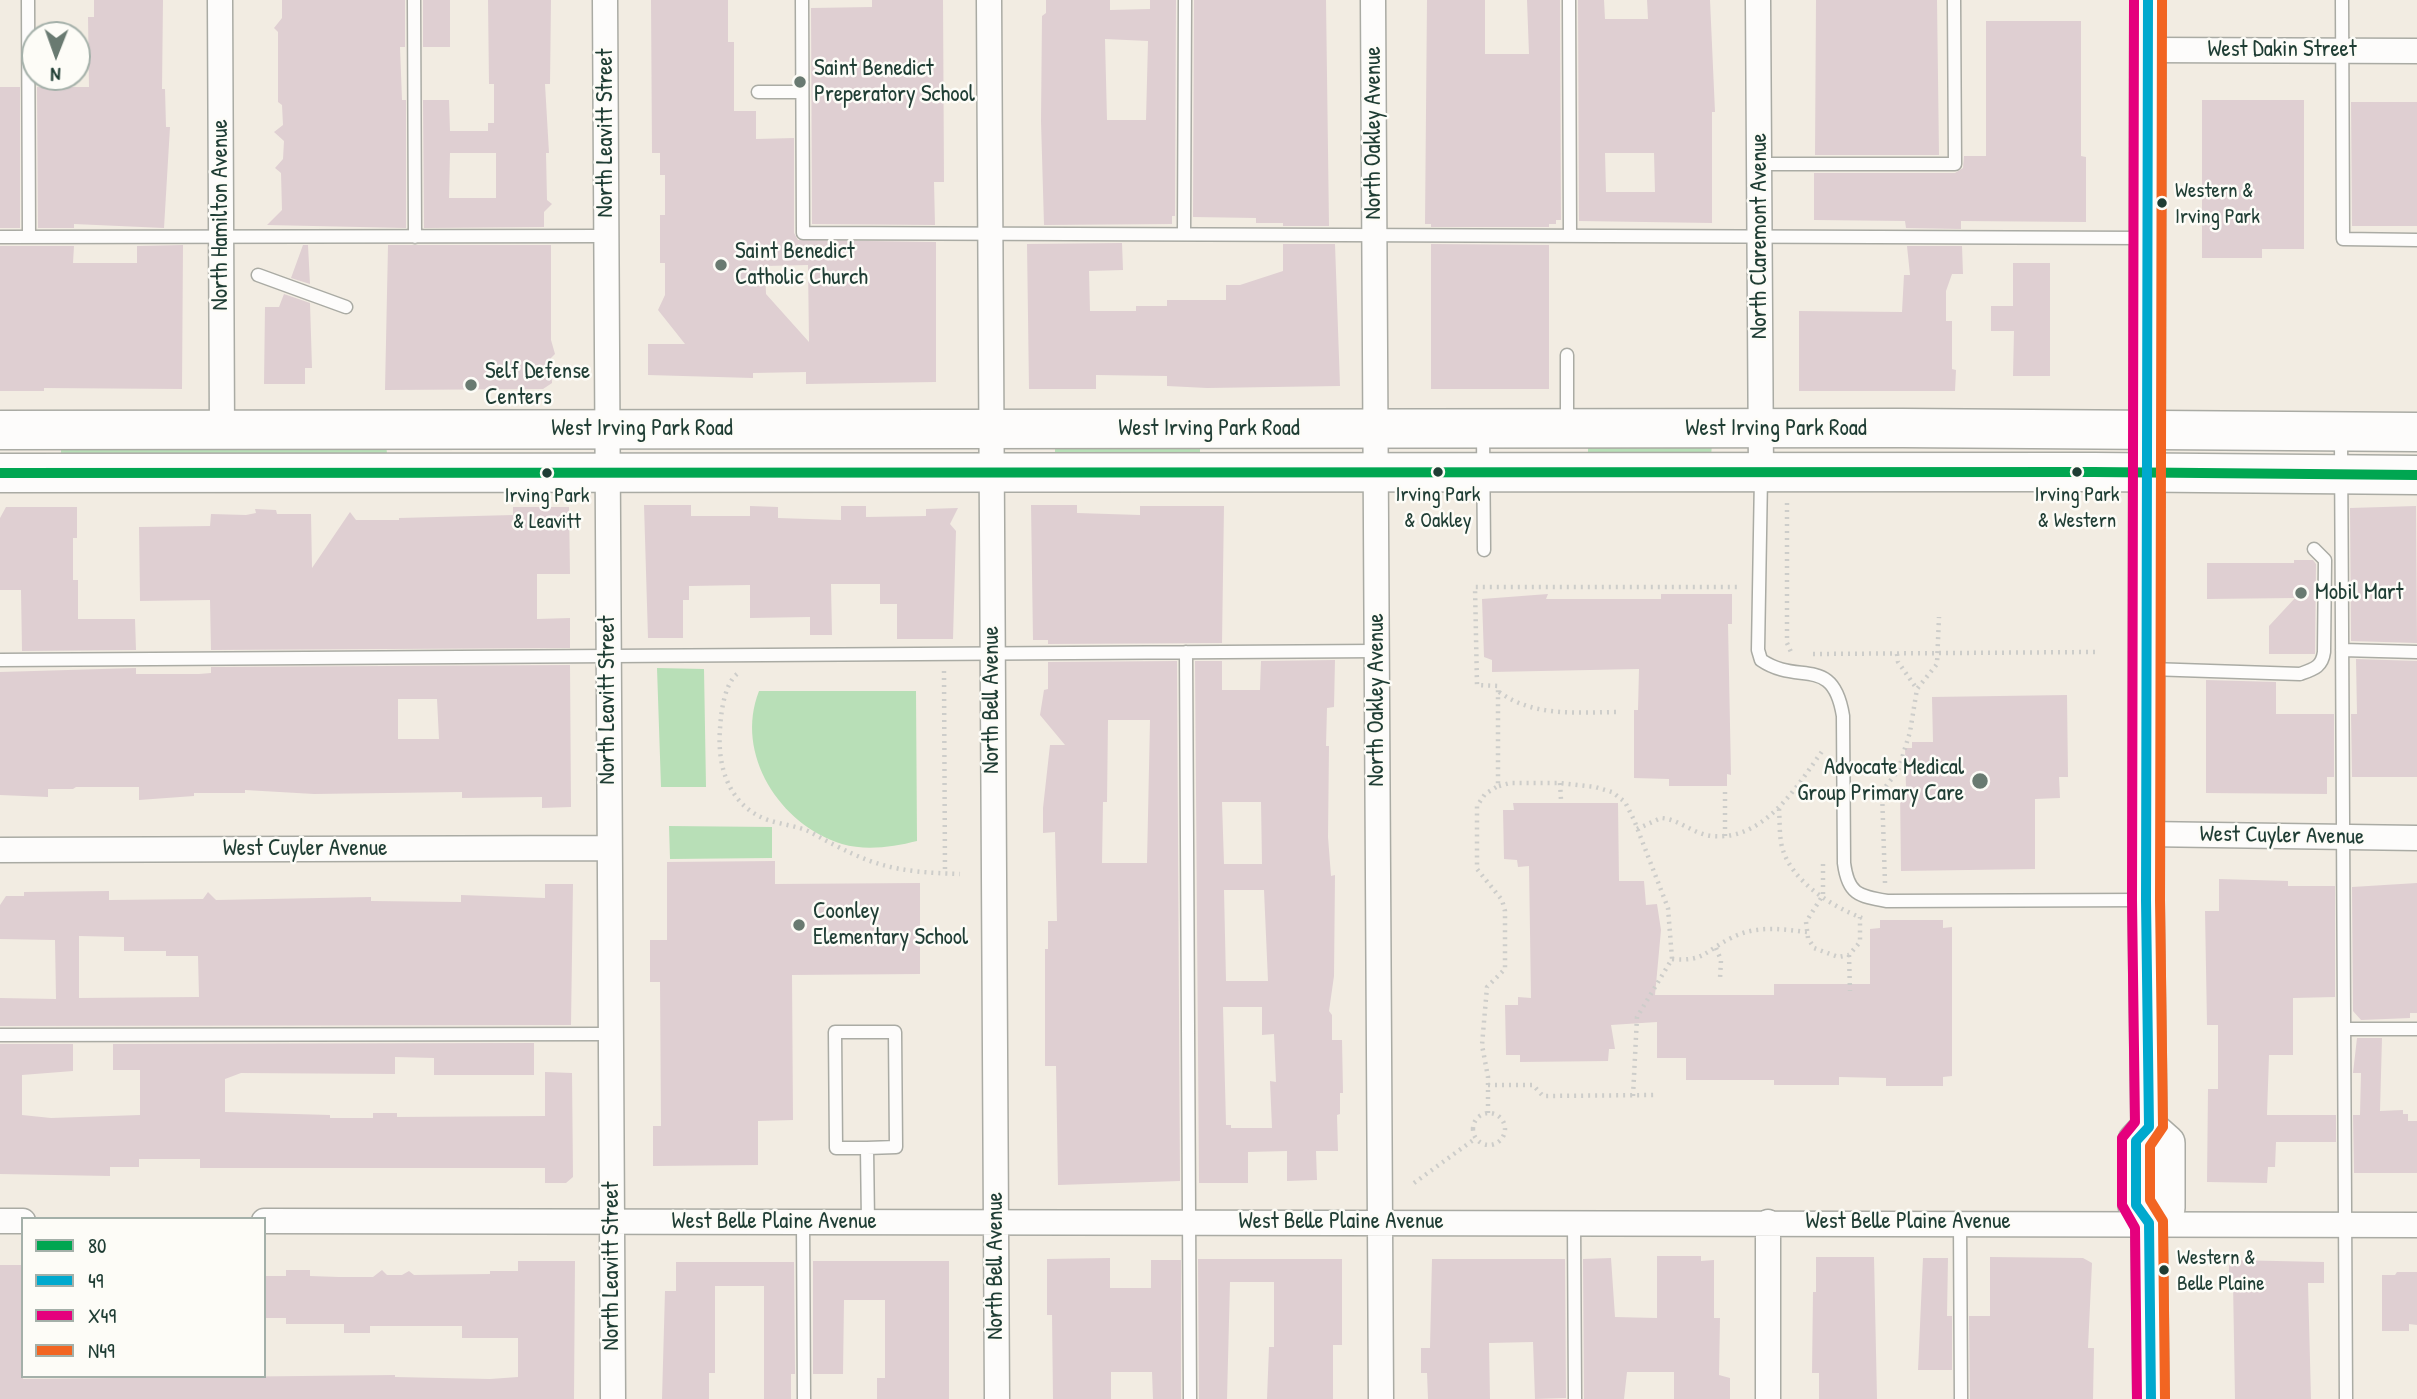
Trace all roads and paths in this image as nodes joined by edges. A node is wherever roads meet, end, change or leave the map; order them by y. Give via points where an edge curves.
1 (28, 0) edge
2 (220, 0) edge
3 (414, 0) edge
4 (605, 0) edge
5 (802, 0) edge
6 (989, 0) edge
7 (1185, 0) edge
8 (1373, 0) edge
9 (1569, 0) edge
10 (1758, 0) edge
11 (1954, 0) edge
12 (2148, 0) edge
13 (2342, 0) edge
14 (2148, 50) junction
15 (2342, 51) junction
16 (2417, 51) edge
17 (758, 92) dead end
18 (802, 92) junction
19 (1759, 164) junction
20 (989, 234) junction
21 (1184, 234) junction
22 (1374, 234) junction
23 (1570, 234) junction
24 (1759, 235) junction
25 (606, 236) junction
26 (0, 237) edge
27 (29, 237) junction
28 (220, 237) junction
29 (415, 237) junction
30 (2148, 238) junction
31 (2417, 240) edge
32 (258, 275) dead end
33 (346, 307) dead end
34 (1567, 355) dead end
35 (607, 429) junction
36 (990, 429) junction
37 (1375, 429) junction
38 (1483, 429) junction
39 (1567, 429) junction
40 (1761, 429) junction
41 (2147, 429) junction
42 (0, 430) edge
43 (222, 430) junction
44 (2341, 431) junction
45 (2417, 432) edge
46 (607, 472) junction
47 (990, 472) junction
48 (1375, 472) junction
49 (1483, 472) junction
50 (1761, 472) junction
51 (2146, 472) junction
52 (0, 473) edge
53 (2341, 474) junction
54 (2417, 475) edge
55 (1787, 503) dead end
56 (2314, 549) dead end
57 (1483, 550) dead end
58 (1739, 577) dead end
59 (1739, 587) junction
60 (1739, 600) dead end
61 (1939, 617) dead end
62 (2342, 650) junction
63 (1377, 651) junction
64 (1186, 652) junction
65 (2095, 652) dead end
66 (2417, 652) edge
67 (992, 653) junction
68 (1798, 653) dead end
69 (1810, 653) dead end
70 (1897, 654) junction
71 (1939, 655) junction
72 (608, 656) junction
73 (0, 660) edge
74 (746, 668) dead end
75 (931, 668) dead end
76 (2146, 668) junction
77 (1917, 690) junction
78 (1498, 691) junction
79 (1621, 712) dead end
80 (1823, 739) dead end
81 (1823, 750) junction
82 (1823, 763) dead end
83 (1560, 783) junction
84 (1498, 786) junction
85 (1725, 792) dead end
86 (1561, 800) dead end
87 (1779, 808) junction
88 (1637, 829) junction
89 (2146, 834) junction
90 (1725, 836) junction
91 (2343, 837) junction
92 (2417, 838) edge
93 (610, 848) junction
94 (0, 850) edge
95 (1823, 858) dead end
96 (945, 873) junction
97 (960, 874) dead end
98 (1885, 883) dead end
99 (1823, 895) junction
100 (2146, 900) junction
101 (1807, 932) junction
102 (1716, 948) junction
103 (1849, 954) junction
104 (1672, 960) junction
105 (1720, 979) dead end
106 (1850, 992) dead end
107 (2344, 1028) junction
108 (2417, 1029) edge
109 (610, 1034) junction
110 (0, 1035) edge
111 (1488, 1085) junction
112 (1633, 1096) junction
113 (1654, 1096) dead end
114 (1488, 1113) junction
115 (1476, 1138) junction
116 (867, 1148) junction
117 (1414, 1183) dead end
118 (0, 1221) edge
119 (21, 1221) edge
120 (266, 1221) edge
121 (611, 1222) junction
122 (803, 1222) junction
123 (868, 1222) junction
124 (996, 1222) junction
125 (1189, 1222) junction
126 (1381, 1222) junction
127 (1574, 1222) junction
128 (1768, 1222) junction
129 (1960, 1222) junction
130 (2149, 1223) junction
131 (2345, 1224) junction
132 (2417, 1225) edge
133 (612, 1399) edge
134 (804, 1399) edge
135 (997, 1399) edge
136 (1190, 1399) edge
137 (1381, 1399) edge
138 (1575, 1399) edge
139 (1768, 1399) edge
140 (1961, 1399) edge
141 (2151, 1399) edge
142 (2346, 1399) edge

1 - 27 lane
2 - 28 street, North Hamilton Avenue
3 - 29 lane
4 - 25 street, North Leavitt Street
5 - 18 lane
6 - 20 street, North Bell Avenue
7 - 21 lane
8 - 22 street, North Oakley Avenue
9 - 23 lane
10 - 19 street, North Claremont Avenue
11 - 19 lane via 1955,164
12 - 14 main road
13 - 15 lane
14 - 15 street, West Dakin Street
14 - 30 main road
15 - 16 street, West Dakin Street
15 - 31 lane via 2343,239
17 - 18 lane
18 - 20 lane via 803,233
19 - 24 street, North Claremont Avenue
20 - 21 lane
20 - 36 street, North Bell Avenue
21 - 22 lane
22 - 23 lane
22 - 37 street, North Oakley Avenue
23 - 24 lane
24 - 30 lane
24 - 40 street, North Claremont Avenue
25 - 29 lane
25 - 35 street, North Leavitt Street
26 - 27 lane
27 - 28 lane
28 - 29 lane
28 - 43 street, North Hamilton Avenue
30 - 41 main road
32 - 33 lane
34 - 39 lane
35 - 36 main road, West Irving Park Road
35 - 43 main road, West Irving Park Road
35 - 46 street, North Leavitt Street
36 - 37 main road, West Irving Park Road
36 - 47 street, North Bell Avenue
37 - 38 main road, West Irving Park Road
37 - 48 street, North Oakley Avenue
38 - 39 main road, West Irving Park Road
38 - 49 lane
39 - 40 main road, West Irving Park Road
40 - 41 main road, West Irving Park Road
40 - 50 street, North Claremont Avenue
41 - 44 main road, West Irving Park Road
41 - 51 main road
42 - 43 main road, West Irving Park Road
44 - 45 main road, West Irving Park Road
44 - 53 lane
46 - 47 main road, West Irving Park Road
46 - 52 main road, West Irving Park Road
46 - 72 street, North Leavitt Street
47 - 48 main road, West Irving Park Road
47 - 67 street, North Bell Avenue
48 - 49 main road, West Irving Park Road
48 - 63 street, North Oakley Avenue
49 - 50 main road, West Irving Park Road
49 - 57 lane
50 - 51 main road, West Irving Park Road
50 - 100 lane via 1758,650 1761,660 1783,672 1823,676 1840,697 1844,863 1851,890 1887,901
51 - 53 main road, West Irving Park Road
51 - 76 main road
53 - 54 main road, West Irving Park Road
53 - 62 lane
55 - 68 path via 1787,643 1791,652
56 - 76 lane via 2325,560 2324,652 2315,669 2300,674
58 - 59 path
59 - 60 path
59 - 78 path via 1475,587 1477,685 1498,685
61 - 71 path
62 - 66 lane
62 - 91 lane
63 - 64 lane
63 - 126 street, North Oakley Avenue
64 - 67 lane
64 - 125 lane
65 - 71 path
67 - 72 lane
67 - 124 street, North Bell Avenue
69 - 70 path
70 - 71 path
70 - 77 path
71 - 77 path
72 - 73 lane
72 - 93 street, North Leavitt Street
74 - 96 path via 733,677 720,731 722,768 732,794 755,815 814,834 872,864 900,871
75 - 96 path via 944,668
76 - 89 main road
77 - 98 path via 1898,771 1882,791
78 - 79 path via 1537,710
78 - 84 path
80 - 81 path
81 - 82 path
81 - 87 path
83 - 84 path
83 - 86 path
83 - 88 path via 1612,792 1625,802
84 - 111 path via 1477,806 1477,869 1502,900 1505,911 1505,969 1487,987 1482,1045
85 - 90 path
87 - 90 path via 1747,829
87 - 99 path via 1786,856 1797,875
88 - 90 path via 1667,818 1700,834
88 - 104 path via 1668,908
89 - 91 street, West Cuyler Avenue
89 - 100 main road
91 - 92 street, West Cuyler Avenue
91 - 107 lane
93 - 94 street, West Cuyler Avenue
93 - 109 street, North Leavitt Street
95 - 99 path
96 - 97 path
99 - 101 path via 1806,922
99 - 103 path via 1861,918 1860,942
100 - 130 main road via 2149,1127 2136,1141 2136,1205
101 - 102 path via 1756,929
101 - 103 path via 1814,947 1825,954
102 - 104 path via 1701,958
102 - 105 path
103 - 106 path
104 - 112 path via 1637,1017
107 - 108 lane
107 - 131 lane
109 - 110 lane
109 - 121 street, North Leavitt Street
111 - 112 path via 1534,1085 1543,1096
111 - 114 path
112 - 113 path
114 - 115 path via 1475,1121
114 - 115 path via 1501,1119 1504,1133 1493,1144
115 - 117 path
116 - 116 lane via 896,1147 895,1032 835,1032 836,1148
116 - 123 lane
118 - 119 street
120 - 121 street, West Belle Plaine Avenue
121 - 122 street, West Belle Plaine Avenue
121 - 133 street, North Leavitt Street
122 - 123 street, West Belle Plaine Avenue
122 - 134 lane
123 - 124 street, West Belle Plaine Avenue
124 - 125 street, West Belle Plaine Avenue
124 - 135 street, North Bell Avenue
125 - 126 street, West Belle Plaine Avenue
125 - 136 lane
126 - 127 street, West Belle Plaine Avenue
126 - 137 street, North Oakley Avenue
127 - 128 street, West Belle Plaine Avenue
127 - 138 lane
128 - 129 street, West Belle Plaine Avenue
128 - 139 street
129 - 130 street, West Belle Plaine Avenue
129 - 140 lane
130 - 131 street, West Belle Plaine Avenue
130 - 141 main road
131 - 132 street, West Belle Plaine Avenue
131 - 142 lane

